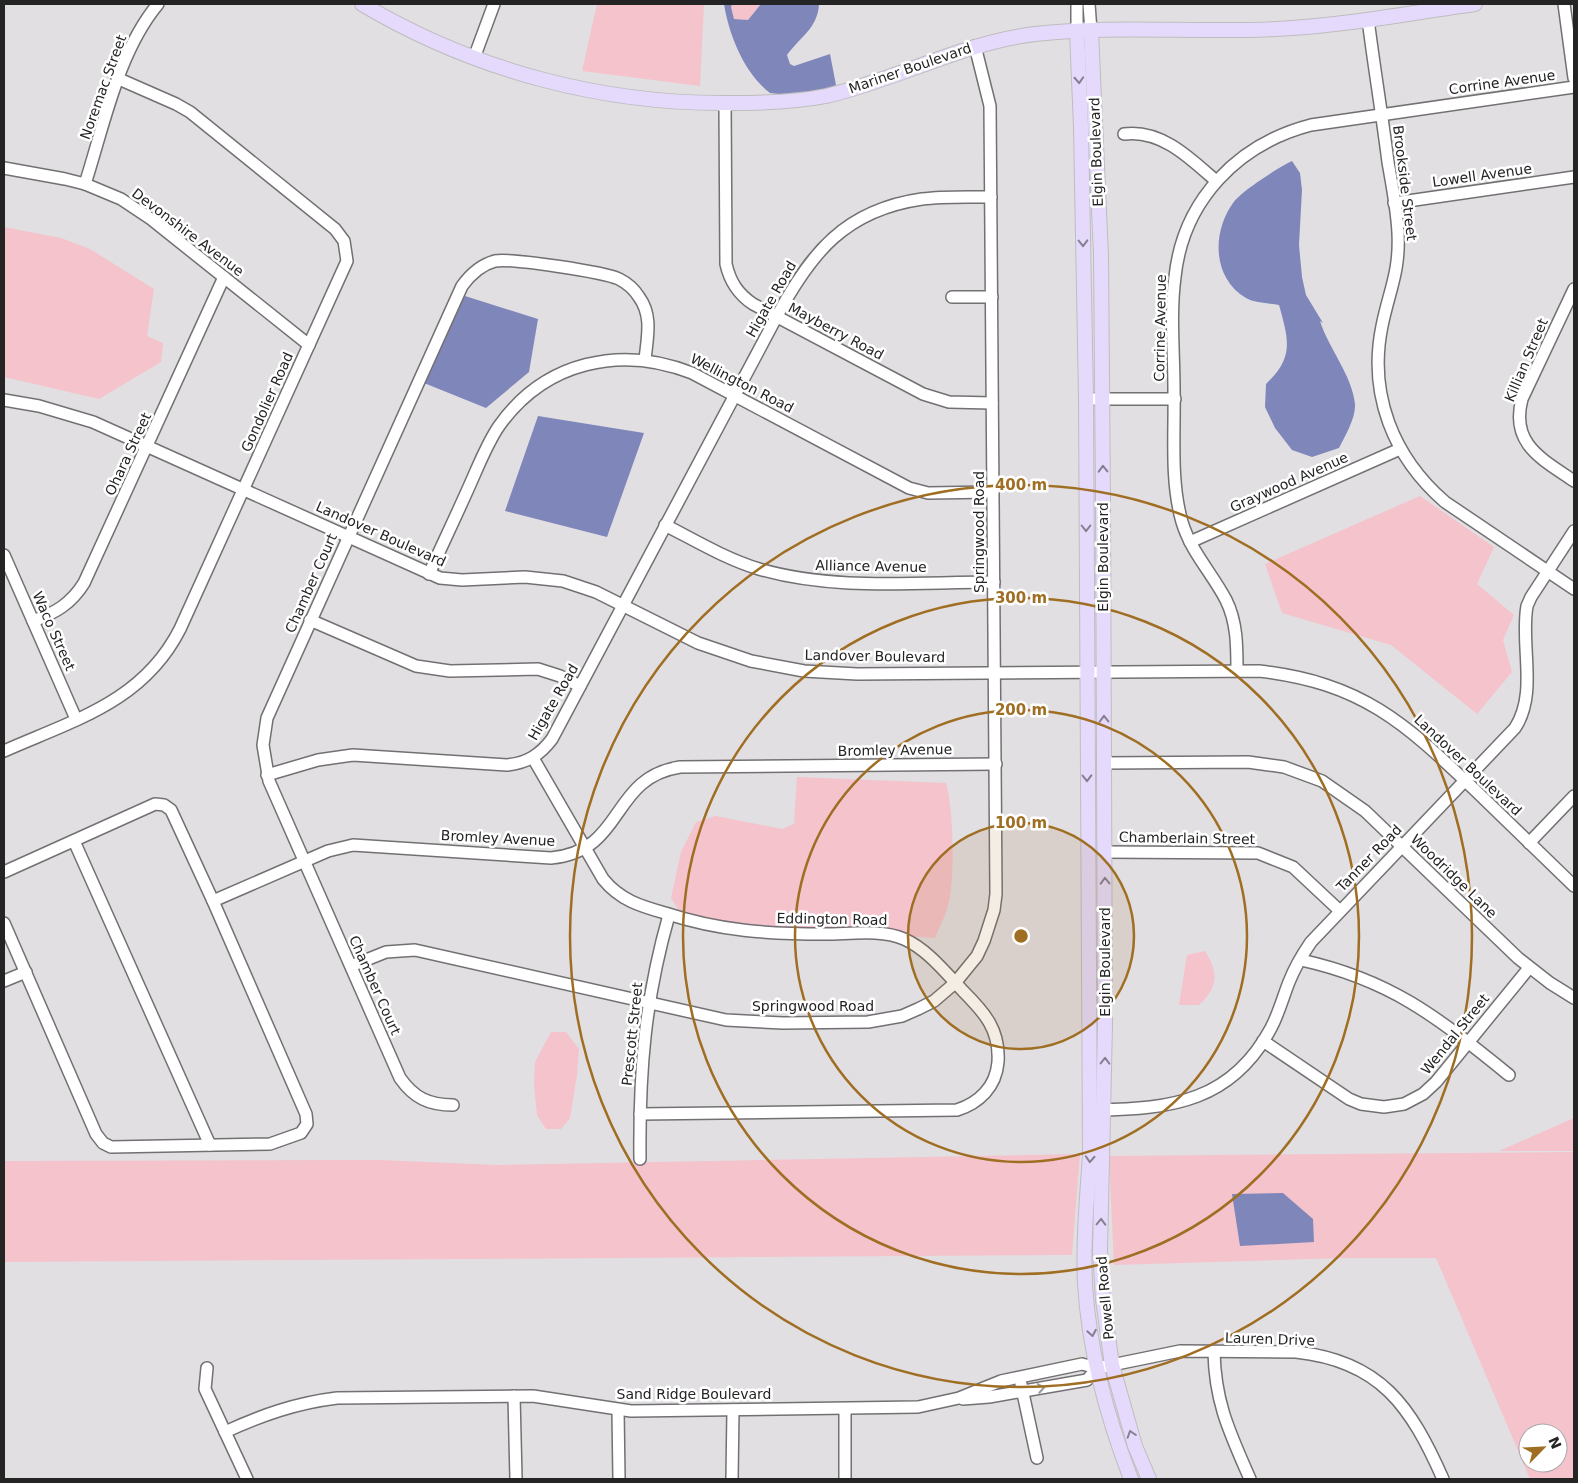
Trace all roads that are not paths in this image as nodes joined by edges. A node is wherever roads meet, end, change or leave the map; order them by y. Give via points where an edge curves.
1 (158, 4) edge
2 (362, 4) edge
3 (494, 4) edge
4 (1077, 4) edge
5 (1089, 4) edge
6 (1475, 4) edge
7 (1564, 4) edge
8 (1368, 19) junction
9 (1091, 31) junction
10 (1077, 32) junction
11 (975, 46) junction
12 (474, 58) junction
13 (1574, 78) edge
14 (118, 79) junction
15 (1574, 87) edge
16 (724, 103) junction
17 (1382, 114) junction
18 (1124, 134) dead end
19 (4, 168) edge
20 (1574, 177) edge
21 (1216, 181) junction
22 (85, 184) junction
23 (991, 197) junction
24 (1394, 203) junction
25 (224, 277) junction
26 (1574, 289) edge
27 (952, 297) dead end
28 (992, 297) junction
29 (777, 316) junction
30 (309, 345) junction
31 (645, 360) junction
32 (735, 395) junction
33 (1102, 399) junction
34 (1174, 399) junction
35 (4, 400) edge
36 (1086, 400) junction
37 (992, 403) junction
38 (148, 446) junction
39 (1400, 449) junction
40 (1574, 481) edge
41 (244, 490) junction
42 (993, 492) junction
43 (665, 525) junction
44 (1574, 532) edge
45 (348, 537) junction
46 (1190, 542) junction
47 (4, 555) edge
48 (1548, 571) junction
49 (429, 574) junction
50 (994, 582) junction
51 (1574, 589) edge
52 (622, 606) junction
53 (310, 620) junction
54 (33, 621) junction
55 (1237, 670) junction
56 (995, 672) junction
57 (1086, 672) junction
58 (1103, 672) junction
59 (580, 686) junction
60 (76, 719) junction
61 (4, 751) edge
62 (533, 758) junction
63 (1104, 763) junction
64 (996, 764) junction
65 (268, 775) junction
66 (1465, 781) junction
67 (1574, 796) edge
68 (74, 840) junction
69 (1529, 843) junction
70 (1402, 846) junction
71 (585, 849) junction
72 (1104, 852) junction
73 (304, 861) junction
74 (4, 872) edge
75 (1574, 886) edge
76 (213, 901) junction
77 (1340, 911) junction
78 (669, 915) junction
79 (4, 923) edge
80 (1301, 960) junction
81 (351, 966) junction
82 (1529, 968) junction
83 (26, 972) junction
84 (4, 981) edge
85 (955, 983) junction
86 (1574, 998) edge
87 (648, 1003) junction
88 (1263, 1041) junction
89 (1468, 1042) junction
90 (1509, 1075) dead end
91 (453, 1106) dead end
92 (1097, 1110) junction
93 (640, 1114) junction
94 (210, 1145) junction
95 (640, 1159) dead end
96 (1214, 1352) junction
97 (1112, 1365) junction
98 (207, 1368) dead end
99 (1097, 1368) junction
100 (1020, 1377) junction
101 (1023, 1391) junction
102 (514, 1396) junction
103 (958, 1398) junction
104 (845, 1409) junction
105 (618, 1410) junction
106 (733, 1410) junction
107 (225, 1432) junction
108 (1037, 1458) dead end
109 (247, 1479) edge
110 (516, 1479) edge
111 (620, 1479) edge
112 (732, 1479) edge
113 (846, 1479) edge
114 (1131, 1479) edge
115 (1149, 1479) edge
116 (1250, 1479) edge
117 (1443, 1479) edge

1 - 14 street, Noremac Street via 132,44
2 - 12 main road, Mariner Boulevard
3 - 12 street
4 - 10 street, Elgin Boulevard
5 - 9 street, Elgin Boulevard
6 - 8 main road, Mariner Boulevard
7 - 13 street
8 - 9 main road, Mariner Boulevard via 1274,29
8 - 17 street, Brookside Street
9 - 10 main road, Mariner Boulevard
9 - 33 main road, Elgin Boulevard
10 - 11 main road, Mariner Boulevard via 1029,35
10 -> 36 main road, Elgin Boulevard
11 - 16 main road, Mariner Boulevard via 824,96
11 - 23 street, Springwood Road via 990,106
12 - 16 main road, Mariner Boulevard via 535,78 605,94 676,102
14 - 22 street, Noremac Street
14 - 30 street, Gondolier Road via 190,112 339,234 346,247 346,267
15 - 17 street, Corrine Avenue
16 - 29 street, Mayberry Road via 726,264 738,292
17 - 21 street, Corrine Avenue via 1311,125 1279,135 1246,153
17 - 24 street, Brookside Street
18 - 21 street via 1138,132 1167,143
19 - 22 street, Devonshire Avenue
20 - 24 street, Lowell Avenue
21 - 34 street, Corrine Avenue via 1188,225 1177,260
22 - 25 street, Devonshire Avenue via 138,210
23 - 28 street, Springwood Road
23 - 29 street, Higate Road via 906,202 858,220 816,254 796,280
24 - 39 street, Brookside Street via 1398,231 1397,270 1380,340 1378,375 1383,408
25 - 30 street, Devonshire Avenue
25 - 38 street, Ohara Street
26 - 40 street, Killian Street via 1522,399 1519,415 1522,433 1532,451
27 - 28 street
28 - 37 street, Springwood Road
29 - 32 street, Higate Road
29 - 37 street, Mayberry Road via 923,394 949,402
30 - 41 street, Gondolier Road
31 - 32 street, Wellington Road via 676,366
31 - 45 street, Chamber Court via 648,326 645,307 635,291 618,279 516,260 494,262 477,270 462,286
31 - 49 street, Wellington Road via 618,359 583,365 551,378 523,398 490,442
32 - 42 street, Wellington Road via 909,488 928,492
32 - 43 street, Higate Road
33 - 34 street
33 - 36 street
58 -> 33 main road, Elgin Boulevard
34 - 46 street, Corrine Avenue via 1176,486 1182,522
35 - 38 street, Landover Boulevard via 67,413
36 -> 57 main road, Elgin Boulevard
37 - 42 street, Springwood Road
38 - 41 street, Landover Boulevard
38 - 54 street, Ohara Street via 78,592 62,608
39 - 46 street, Graywood Avenue
39 - 48 street, Brookside Street via 1419,477 1445,502
41 - 45 street, Landover Boulevard
41 - 60 street, Gondolier Road via 163,659 124,695
42 - 50 street, Springwood Road
43 - 50 street, Alliance Avenue via 737,561 803,579 854,583
43 - 52 street, Higate Road
44 - 48 street, Tanner Road
45 - 49 street, Landover Boulevard
45 - 53 street, Chamber Court
46 - 55 street, Corrine Avenue via 1232,614
47 - 54 street, Waco Street
48 - 51 street, Brookside Street
48 - 66 street, Tanner Road via 1531,597 1526,615 1524,713 1515,728
49 - 52 street, Landover Boulevard via 452,580 544,578 580,586
50 - 56 street, Springwood Road
52 - 56 street, Landover Boulevard via 698,644 778,667 830,673
52 - 59 street, Higate Road
53 - 59 street via 416,666 450,671 538,669
53 - 65 street, Chamber Court via 267,718 263,745
54 - 60 street, Waco Street
55 - 58 street, Landover Boulevard
55 - 66 street, Landover Boulevard via 1304,678 1367,702 1404,725
56 - 57 street, Landover Boulevard
56 - 64 street, Springwood Road
57 - 58 street, Landover Boulevard
57 -> 92 main road, Elgin Boulevard
63 -> 58 main road, Elgin Boulevard
59 - 62 street, Higate Road via 552,739
60 - 61 street, Gondolier Road
62 - 65 street, Higate Road via 507,765 353,755 318,760
62 - 71 street, Eddington Road
63 - 70 street, Woodridge Lane via 1248,762 1284,767 1338,790
63 - 72 main road, Elgin Boulevard
64 - 71 street, Bromley Avenue via 668,768 638,785 602,835
64 - 85 street, Springwood Road via 994,910 981,949
65 - 73 street, Chamber Court
66 - 69 street, Landover Boulevard
66 - 70 street, Tanner Road
67 - 69 street
68 - 74 street
68 - 76 street via 155,804 164,805 171,810
68 - 94 street
69 - 75 street, Landover Boulevard
70 - 77 street, Tanner Road
70 - 82 street, Woodridge Lane
71 - 73 street, Bromley Avenue via 551,858 354,845
71 - 78 street, Eddington Road via 604,879 620,896
72 - 77 street, Chamberlain Street via 1258,853 1293,868
92 -> 72 main road, Elgin Boulevard
73 - 76 street, Bromley Avenue
73 - 81 street, Chamber Court
76 - 94 street via 306,1114 307,1124 301,1133 270,1144
77 - 80 street, Tanner Road via 1311,942
78 - 85 street, Eddington Road via 748,932 893,935 922,950
78 - 87 street, Prescott Street
79 - 83 street
80 - 88 street, Tanner Road
80 - 89 street via 1348,972 1394,992 1434,1016
81 - 87 street, Springwood Road via 386,952 422,951
81 - 91 street, Chamber Court via 406,1087 430,1103
82 - 86 street, Woodridge Lane
82 - 89 street, Wendal Street
83 - 84 street
83 - 94 street via 96,1134 103,1143 111,1147
85 - 87 street, Springwood Road via 918,1009 902,1016 868,1022 755,1022 698,1015
85 - 93 street, Eddington Road via 987,1015 998,1042 994,1080 983,1096 967,1107 947,1111
87 - 93 street, Prescott Street
88 - 89 street, Wendal Street via 1349,1099 1384,1107 1404,1104 1423,1094
88 - 92 street, Tanner Road via 1225,1081 1196,1097 1164,1107
89 - 90 street
97 -> 92 main road, Powell Road via 1100,1251
92 -> 99 main road, Powell Road via 1085,1284
93 - 95 street, Prescott Street
96 - 97 street, Lauren Drive via 1180,1351
96 - 116 street via 1214,1374 1221,1411
96 - 117 street, Lauren Drive via 1313,1354 1360,1370 1388,1391 1409,1414 1424,1436
97 - 99 street, Lauren Drive
115 -> 97 main road, Powell Road via 1135,1446
98 - 107 street via 205,1389
99 - 100 street, Sand Ridge Boulevard via 1082,1364
101 -> 99 street, Sand Ridge Boulevard via 1087,1380
99 - 114 main road, Powell Road via 1107,1414
100 - 101 street
100 - 103 street, Sand Ridge Boulevard via 991,1384
101 - 103 street, Sand Ridge Boulevard
101 - 108 street
102 - 105 street, Sand Ridge Boulevard via 551,1398
102 - 107 street, Sand Ridge Boulevard via 328,1399 275,1410
102 - 110 street
103 - 104 street, Sand Ridge Boulevard via 918,1407
104 - 106 street, Sand Ridge Boulevard
104 - 113 street
105 - 106 street, Sand Ridge Boulevard
105 - 111 street
106 - 112 street
107 - 109 street

